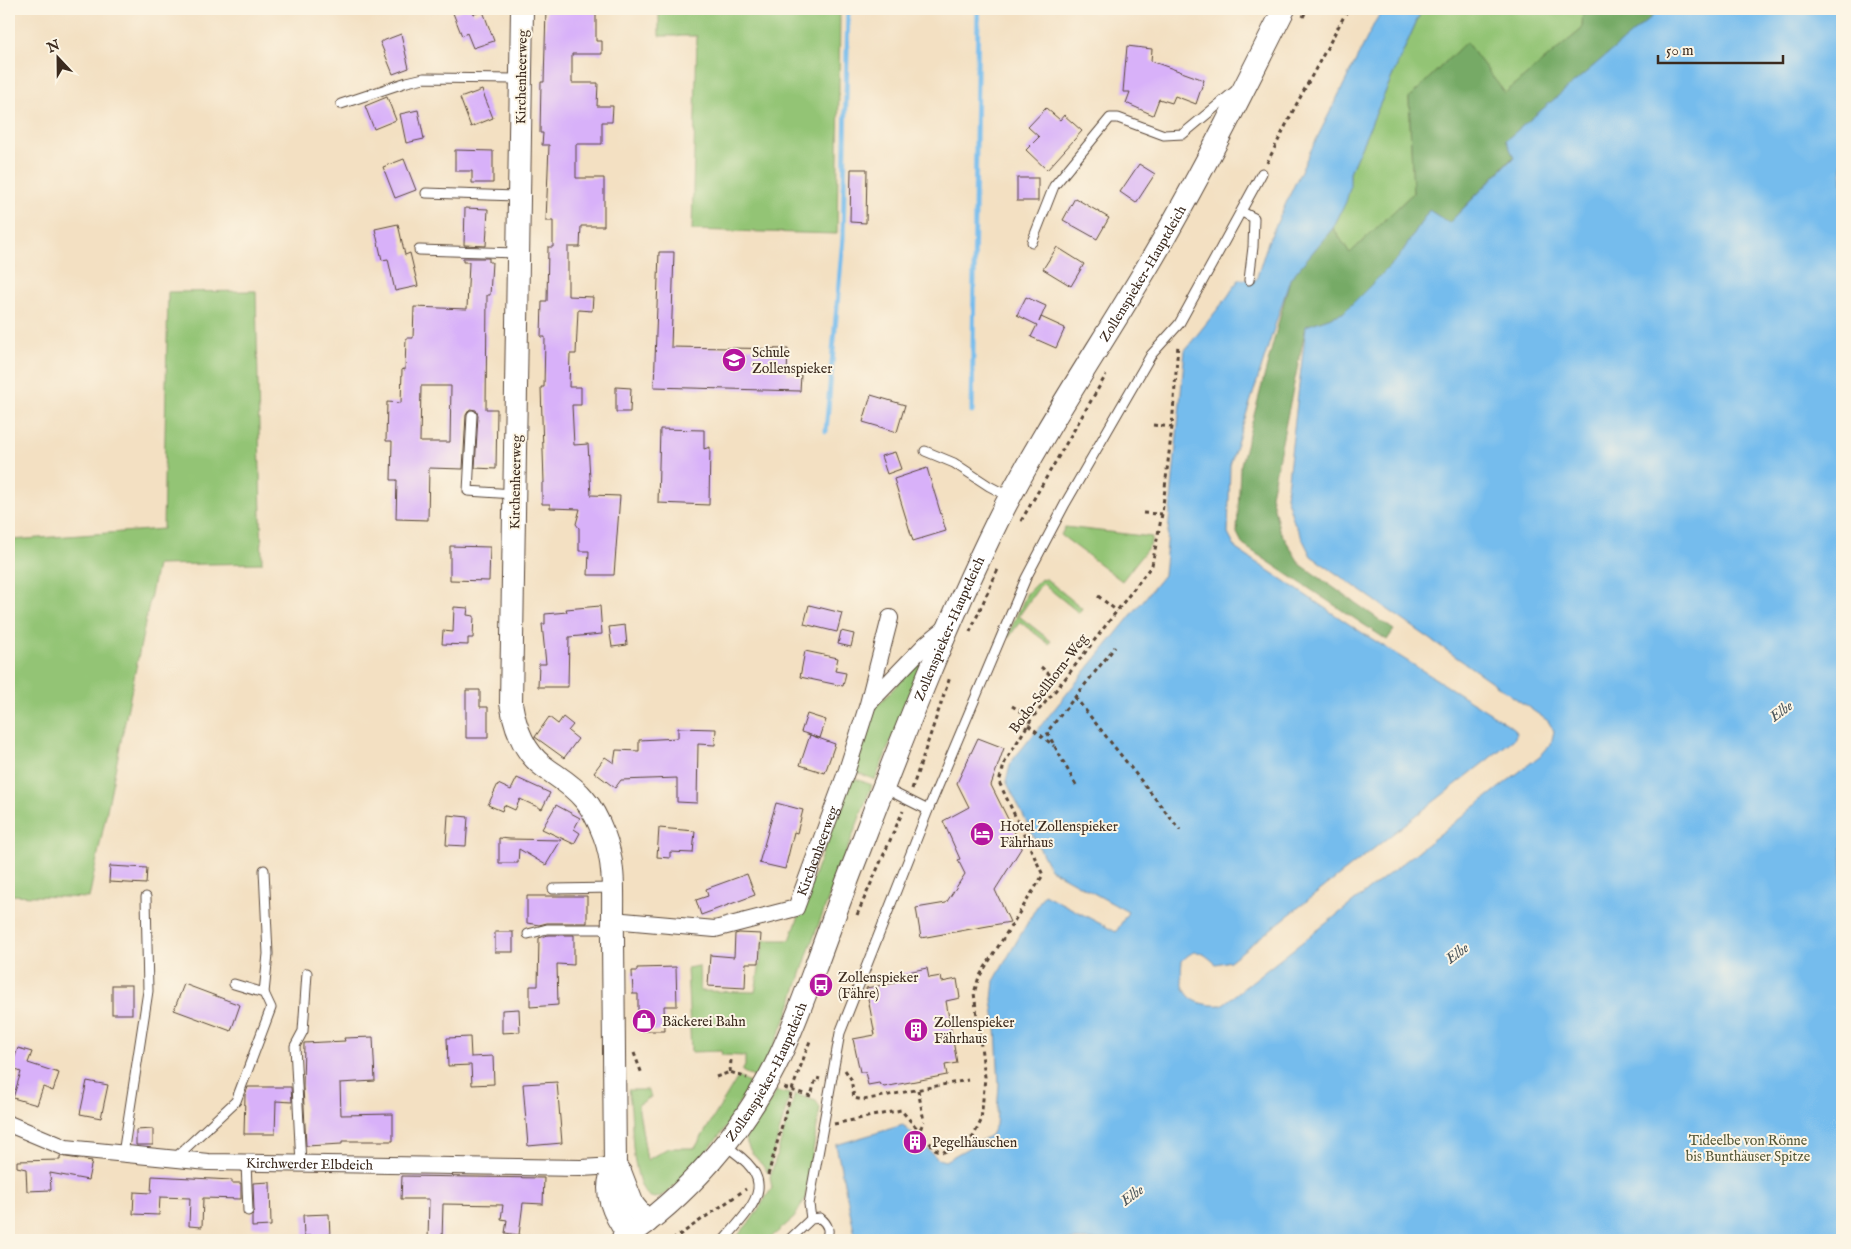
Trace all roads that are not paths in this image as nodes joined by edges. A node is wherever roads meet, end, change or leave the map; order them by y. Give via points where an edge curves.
1 (522, 9) edge
2 (1294, 13) edge
3 (1250, 78) junction
4 (521, 79) junction
5 (341, 104) dead end
6 (1262, 173) road end
7 (426, 193) dead end
8 (519, 196) junction
9 (1242, 212) junction
10 (1032, 242) dead end
11 (419, 250) dead end
12 (518, 253) junction
13 (1249, 280) dead end
14 (472, 415) dead end
15 (924, 451) dead end
16 (515, 494) junction
17 (1010, 497) junction
18 (890, 618) dead end
19 (959, 630) junction
20 (868, 704) junction
21 (883, 788) junction
22 (928, 810) junction
23 (264, 870) dead end
24 (614, 888) junction
25 (552, 889) dead end
26 (146, 897) dead end
27 (613, 924) junction
28 (528, 934) dead end
29 (307, 972) dead end
30 (234, 984) dead end
31 (264, 993) junction
32 (9, 1124) edge
33 (724, 1145) junction
34 (123, 1154) junction
35 (174, 1159) junction
36 (246, 1163) junction
37 (301, 1164) junction
38 (615, 1166) junction
39 (248, 1211) dead end
40 (810, 1219) junction
41 (647, 1222) junction
42 (626, 1238) edge
43 (724, 1240) edge
44 (789, 1240) edge
45 (825, 1240) edge

1 - 4 street, Kirchenheerweg
2 - 3 street, Zollenspieker-Hauptdeich
3 - 10 lane via 1183,134 1164,135 1110,118 1054,186
3 - 17 street, Zollenspieker-Hauptdeich via 1189,195
4 - 5 lane via 424,78
4 - 8 street, Kirchenheerweg
6 - 9 lane
7 - 8 lane
8 - 12 street, Kirchenheerweg
9 - 13 lane via 1254,218
9 - 22 lane via 1179,324 1151,354 1053,525 1026,578
11 - 12 lane
12 - 16 street, Kirchenheerweg
14 - 16 lane via 468,491
15 - 17 lane via 954,463
16 - 24 street, Kirchenheerweg via 513,716 522,742 530,753 583,797 598,820 609,850
17 - 19 street, Zollenspieker-Hauptdeich via 976,566
18 - 20 street, Kirchenheerweg
19 - 20 street, Kirchenheerweg via 926,644
19 - 21 street, Zollenspieker-Hauptdeich
20 - 27 street, Kirchenheerweg via 796,908 715,929
21 - 22 lane
21 - 33 street, Zollenspieker-Hauptdeich via 797,1017 752,1106
22 - 40 lane via 840,1033 809,1204
23 - 31 lane via 268,954
24 - 25 lane
24 - 27 street, Kirchenheerweg
26 - 34 lane via 148,991
27 - 28 lane via 547,929
27 - 38 street, Kirchenheerweg
29 - 37 lane via 303,1031 295,1046
30 - 31 lane
31 - 35 lane via 271,1008 236,1101
32 - 34 street, Kirchwerder Elbdeich via 66,1148
33 - 41 street, Zollenspieker-Hauptdeich via 682,1192
33 - 43 lane via 746,1160 754,1169 758,1182 754,1202
34 - 35 street, Kirchwerder Elbdeich
35 - 36 street, Kirchwerder Elbdeich
36 - 37 street, Kirchwerder Elbdeich
36 - 39 lane
37 - 38 street, Kirchwerder Elbdeich
38 - 41 street, Kirchenheerweg via 633,1205
38 - 42 street, Kirchenheerweg via 610,1175 610,1197
40 - 44 lane
40 - 45 lane via 820,1218 824,1222 828,1232
41 - 42 street, Zollenspieker-Hauptdeich

